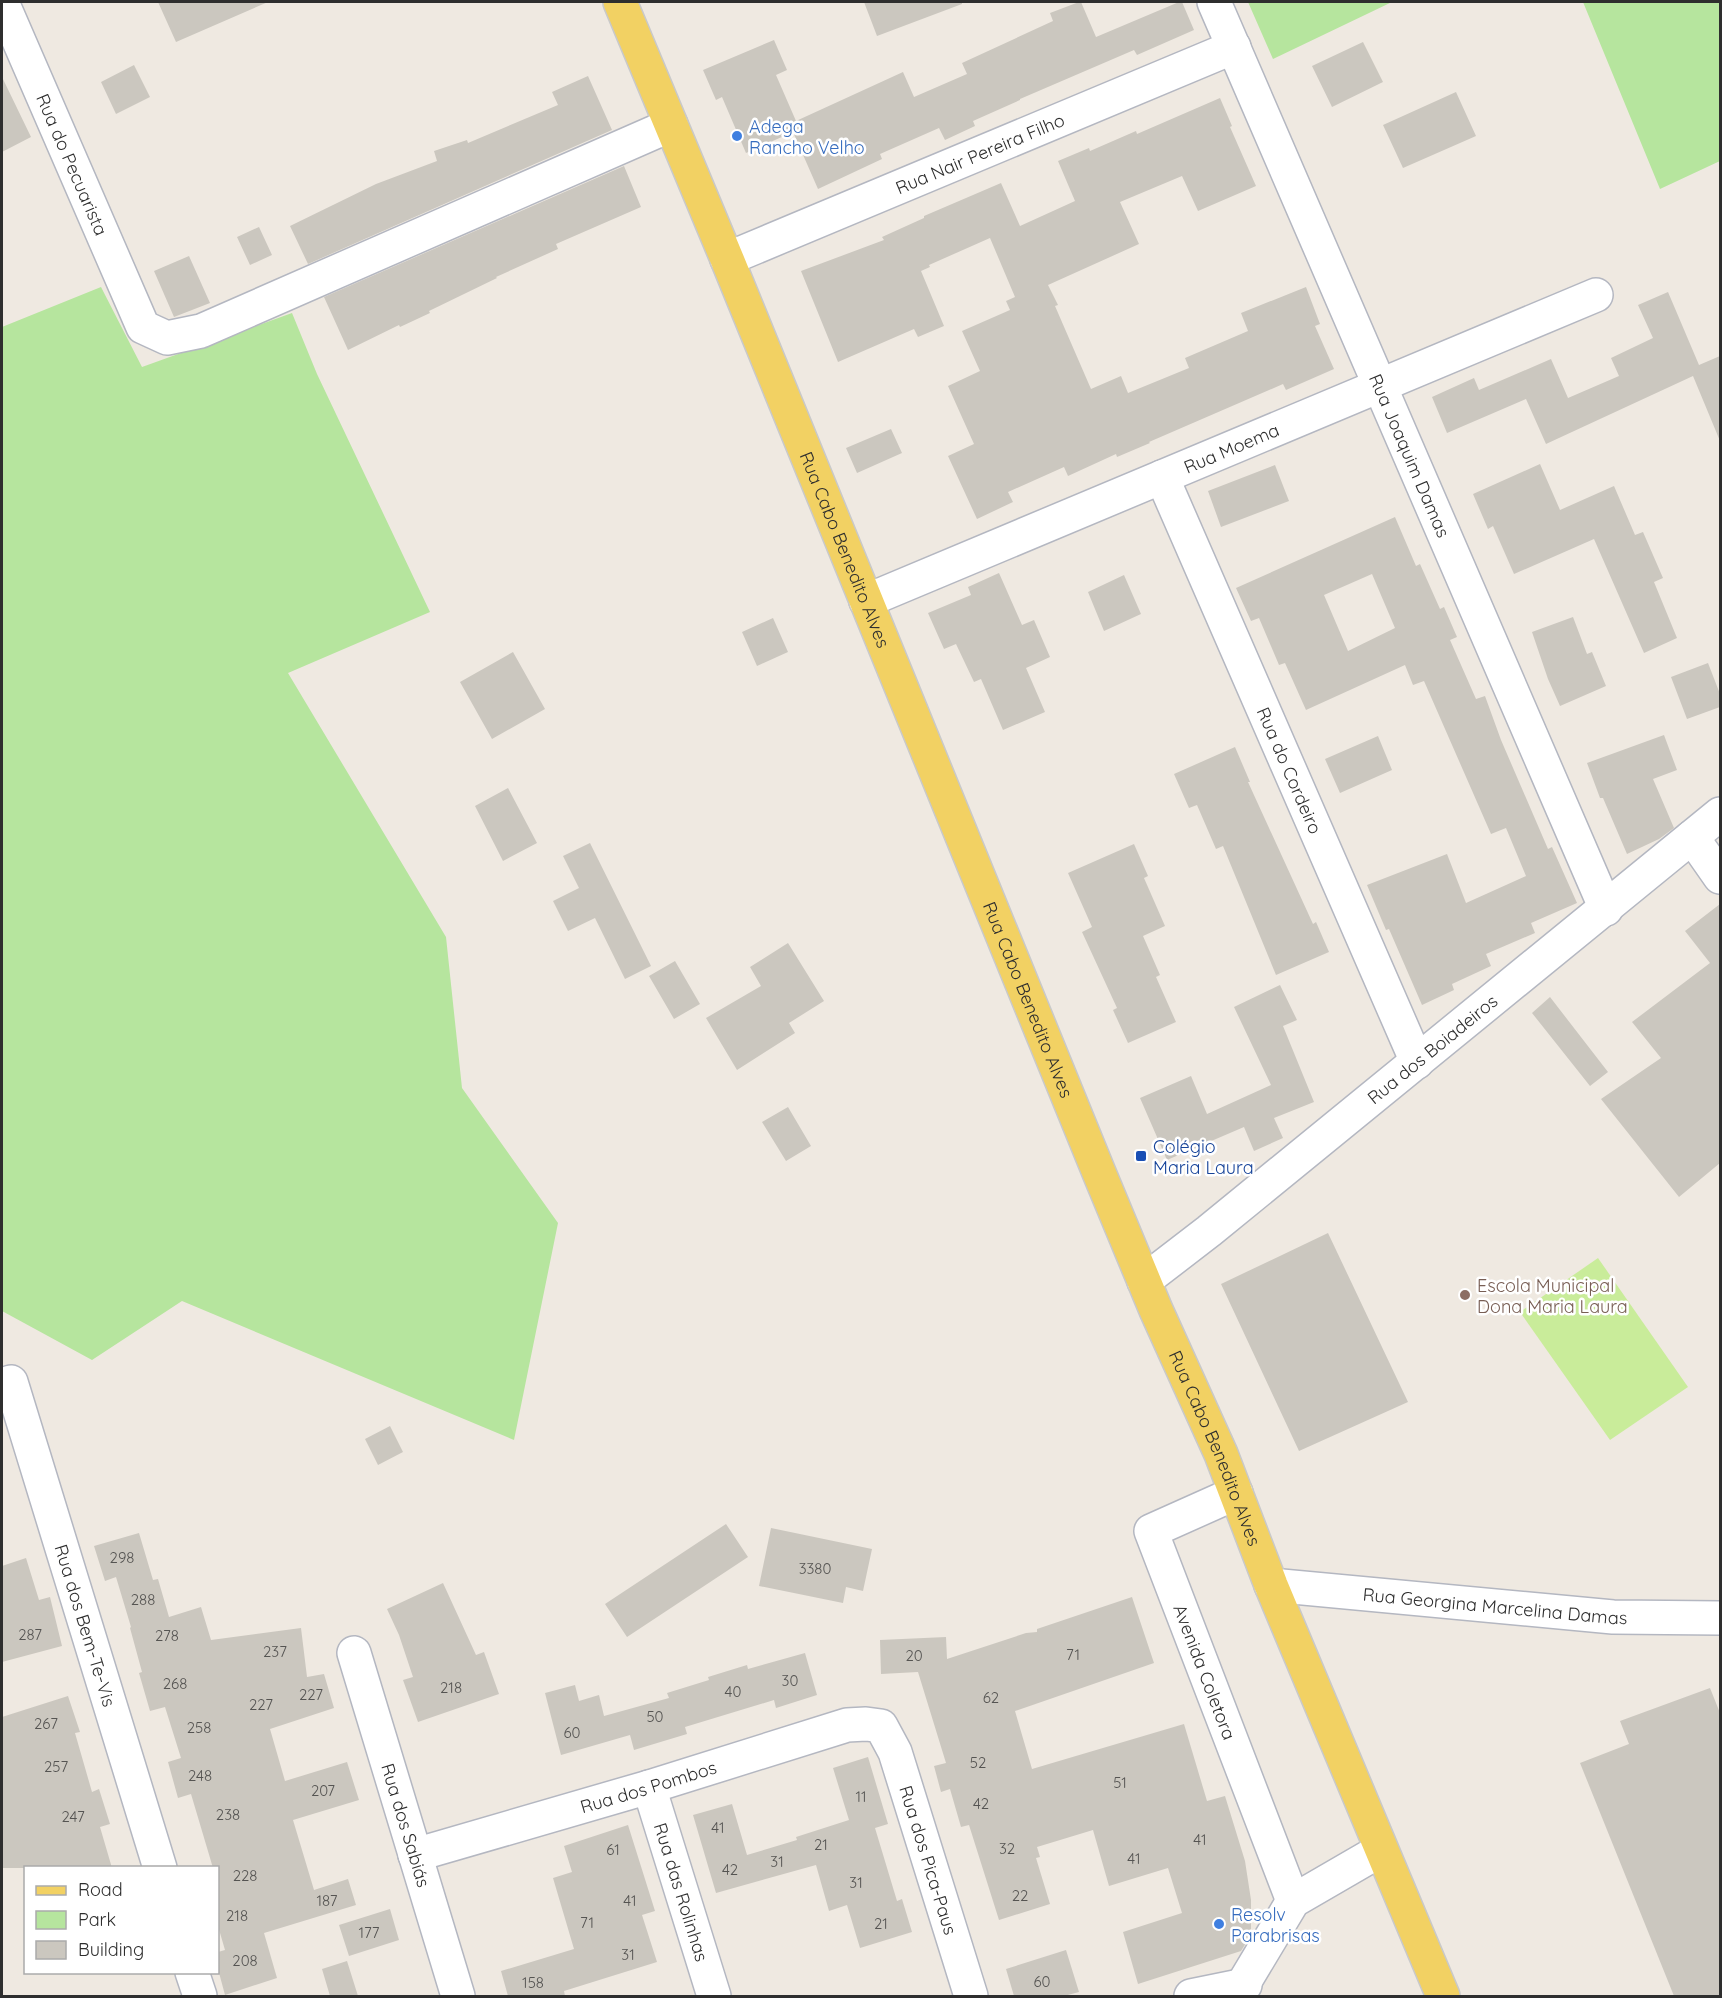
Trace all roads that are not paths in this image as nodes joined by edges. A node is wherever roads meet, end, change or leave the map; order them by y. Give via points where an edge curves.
1 (620, 2) edge
2 (1214, 2) edge
3 (4, 11) edge
4 (1234, 46) junction
5 (672, 125) junction
6 (728, 259) junction
7 (1596, 295) dead end
8 (1380, 386) junction
9 (1162, 477) junction
10 (866, 601) junction
11 (1720, 814) edge
12 (1692, 837) junction
13 (1720, 877) edge
14 (1606, 909) junction
15 (1417, 1062) junction
16 (1144, 1281) junction
17 (6, 1383) edge
18 (1236, 1493) junction
19 (1271, 1585) junction
20 (1720, 1618) edge
21 (354, 1653) dead end
22 (881, 1726) joint
23 (649, 1787) junction
24 (1381, 1850) junction
25 (416, 1855) junction
26 (159, 1866) edge
27 (1293, 1901) junction
28 (193, 1974) edge
29 (1240, 1991) edge
30 (200, 1996) edge
31 (458, 1996) edge
32 (714, 1996) edge
33 (971, 1996) edge
34 (1191, 1996) edge
35 (1443, 1996) edge

1 - 5 main road, Rua Cabo Benedito Alves
2 - 4 street, Rua Joaquim Damas
3 - 5 street, Rua do Pecuarista via 143,327 167,338 201,331
4 - 6 street, Rua Nair Pereira Filho
4 - 8 street, Rua Joaquim Damas
5 - 6 main road, Rua Cabo Benedito Alves
6 - 10 main road, Rua Cabo Benedito Alves
7 - 8 street, Rua Moema
8 - 9 street, Rua Moema
8 - 14 street, Rua Joaquim Damas
9 - 10 street, Rua Moema
9 - 15 street, Rua do Cordeiro
10 - 16 main road, Rua Cabo Benedito Alves
11 - 12 street, Rua dos Boiadeiros
12 - 13 street
12 - 14 street, Rua dos Boiadeiros
14 - 15 street, Rua dos Boiadeiros
15 - 16 street, Rua dos Boiadeiros
16 - 18 main road, Rua Cabo Benedito Alves
17 - 26 street, Rua dos Bem-Te-Vis
18 - 19 main road, Rua Cabo Benedito Alves
18 - 27 street, Avenida Coletora via 1151,1531
19 - 20 street, Rua Georgina Marcelina Damas via 1613,1617
19 - 24 main road, Rua Cabo Benedito Alves
21 - 25 street, Rua dos Sabiás
22 - 23 street, Rua dos Pombos via 846,1725
22 - 33 street, Rua dos Pica-Paus via 895,1752
23 - 25 street, Rua dos Pombos
23 - 32 street, Rua das Rolinhas
24 - 27 street
24 - 35 main road, Rua Cabo Benedito Alves
25 - 31 street, Rua dos Sabiás
27 - 29 street
28 - 30 street
29 - 34 street

